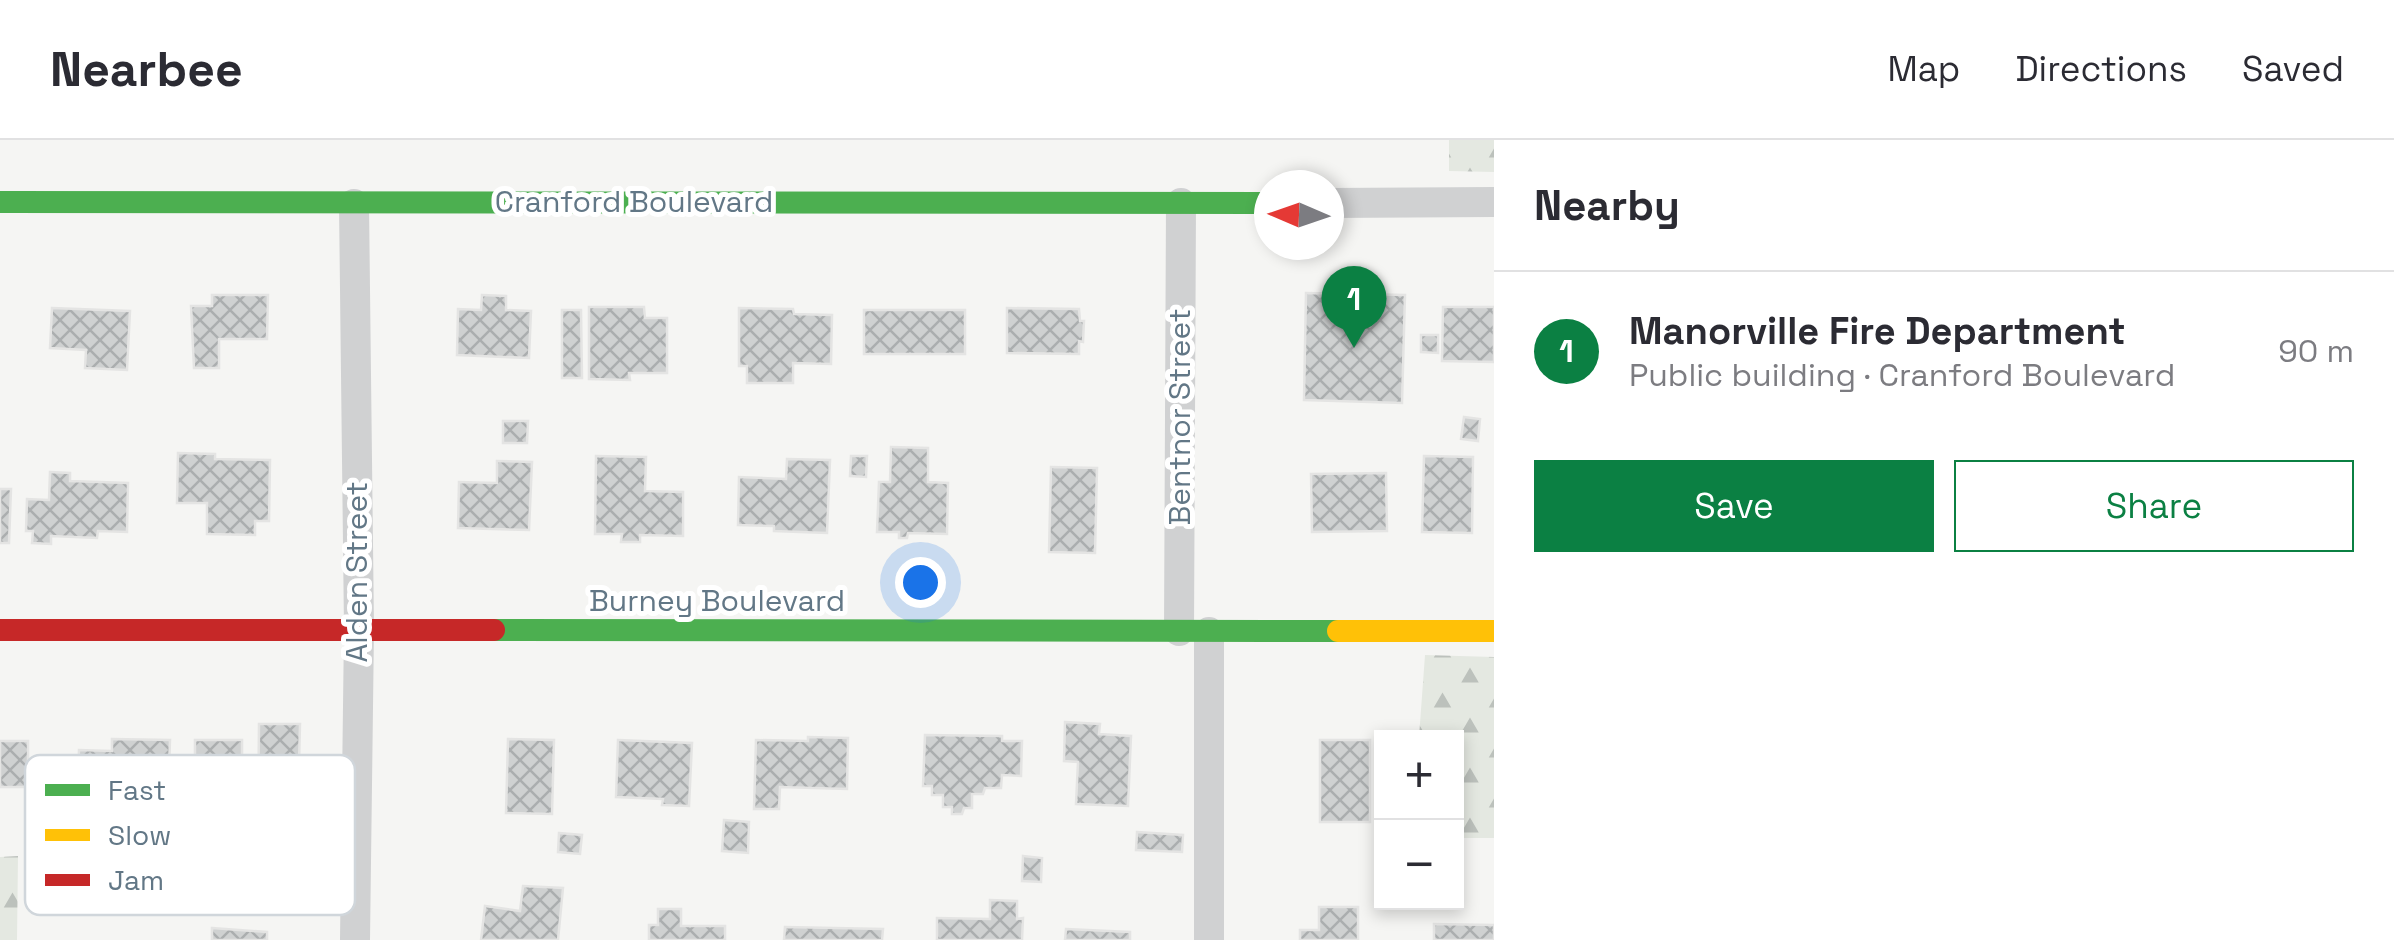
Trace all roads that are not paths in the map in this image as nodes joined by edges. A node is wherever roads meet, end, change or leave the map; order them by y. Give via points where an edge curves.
1 (0, 202) edge
2 (1494, 202) edge
3 (1180, 203) junction
4 (1254, 203) edge
5 (1344, 203) edge
6 (354, 204) junction
7 (359, 629) junction
8 (0, 630) edge
9 (1494, 631) edge
10 (1194, 632) junction
11 (356, 940) edge
12 (1209, 940) edge

1 - 6 street, Cranford Boulevard
2 - 5 street
3 - 4 street, Cranford Boulevard
3 - 6 street, Cranford Boulevard
3 - 10 street, Bentnor Street
6 - 7 street, Alden Street
7 - 8 street, Burney Boulevard
7 - 10 street, Burney Boulevard
7 - 11 street, Alden Street
9 - 10 street, Burney Boulevard
10 - 12 street, Bentnor Street

